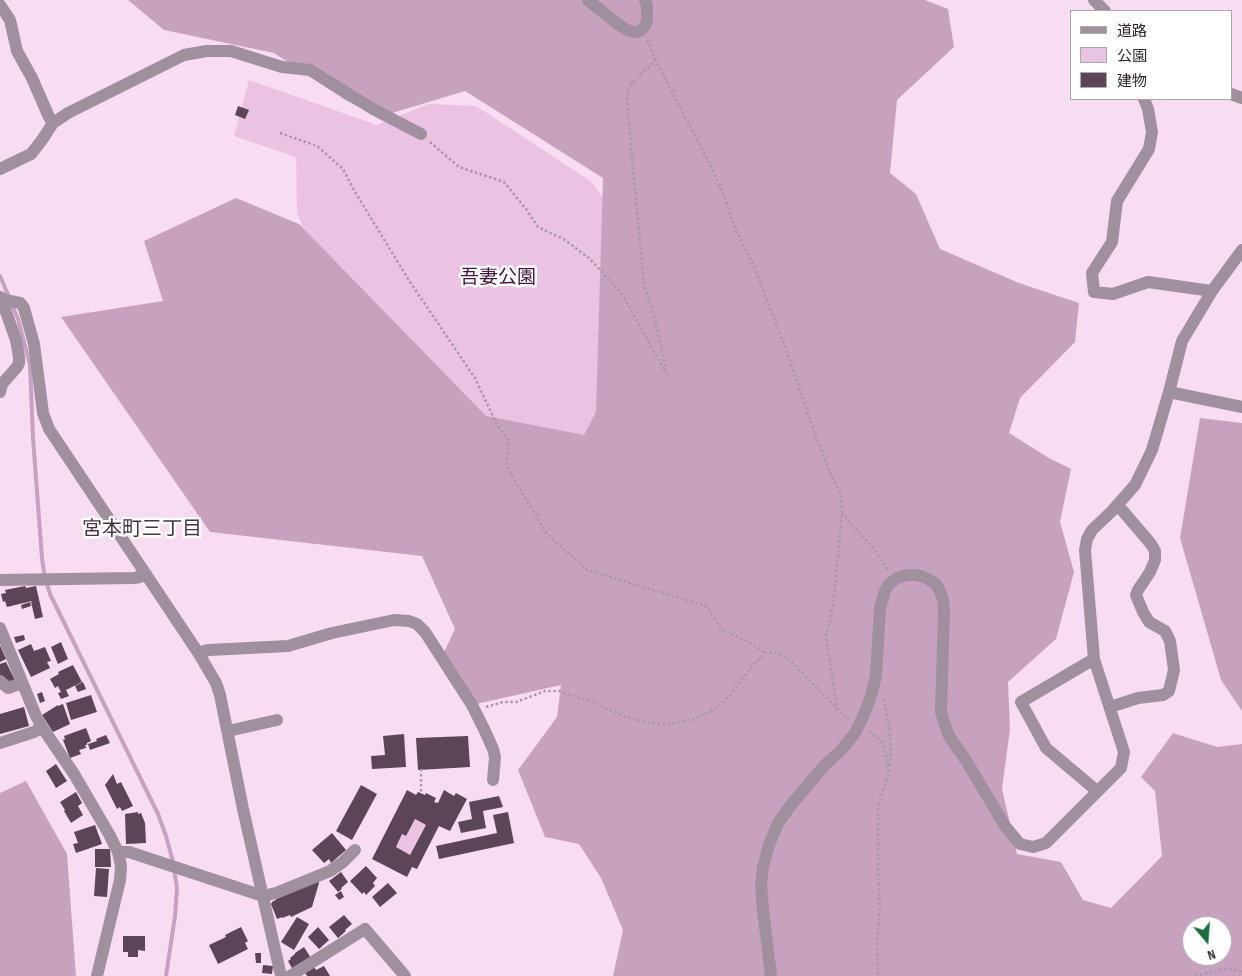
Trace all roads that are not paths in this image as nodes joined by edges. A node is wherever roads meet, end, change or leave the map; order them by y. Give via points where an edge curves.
1 (588, 0) edge
2 (645, 0) edge
3 (1094, 0) edge
4 (0, 6) edge
5 (1104, 10) edge
6 (1144, 100) edge
7 (53, 123) junction
8 (421, 134) road end
9 (0, 169) edge
10 (1242, 250) edge
11 (1212, 291) junction
12 (5, 300) edge
13 (0, 392) edge
14 (1169, 392) junction
15 (1242, 407) edge
16 (1116, 505) junction
17 (146, 574) junction
18 (0, 580) edge
19 (0, 628) edge
20 (199, 654) junction
21 (1094, 659) junction
22 (0, 681) edge
23 (22, 683) junction
24 (1110, 707) junction
25 (277, 720) dead end
26 (42, 727) junction
27 (228, 732) junction
28 (0, 743) edge
29 (492, 780) dead end
30 (1097, 791) junction
31 (355, 850) dead end
32 (118, 852) junction
33 (262, 896) junction
34 (97, 976) edge
35 (281, 976) edge
36 (290, 976) edge
37 (405, 976) edge
38 (771, 976) edge

1 - 2 street via 634,32 645,26
3 - 5 street
4 - 7 street via 10,20 17,51
6 - 11 street via 1152,132 1149,149 1116,202 1112,242 1092,273 1094,292 1113,294 1148,282
7 - 8 street via 184,55 207,50 231,50 282,67 310,70
7 - 9 street via 31,154
10 - 11 street
11 - 14 street via 1182,341
12 - 13 street via 19,363 2,384
12 - 17 street via 22,305 34,344 46,422
14 - 15 street
14 - 16 street via 1152,450 1135,485
16 - 21 street via 1092,530 1085,550
16 - 24 street via 1155,551 1150,572 1136,595 1150,622 1165,631 1170,641 1174,670 1164,695 1138,698
17 - 18 street via 134,578
17 - 20 street
19 - 23 street
20 - 27 street via 216,683
20 - 29 street via 204,650 288,646 385,622 402,620 417,624 472,705 493,749
21 - 24 street
21 - 30 street via 1021,702 1046,748
22 - 23 street via 8,688
23 - 26 street
24 - 30 street via 1124,752 1121,768
25 - 27 street
26 - 28 street
26 - 32 street via 74,774
27 - 33 street
30 - 38 street via 1046,843 1033,847 1020,844 1005,826 945,725 942,712 944,610 940,591 930,579 916,575 897,578 889,584 880,608 876,676 862,719 842,749 791,805 778,823 769,845 761,885
31 - 33 street via 330,871
32 - 33 street via 129,852
32 - 34 street via 120,880
33 - 35 street
36 - 37 street via 365,928

